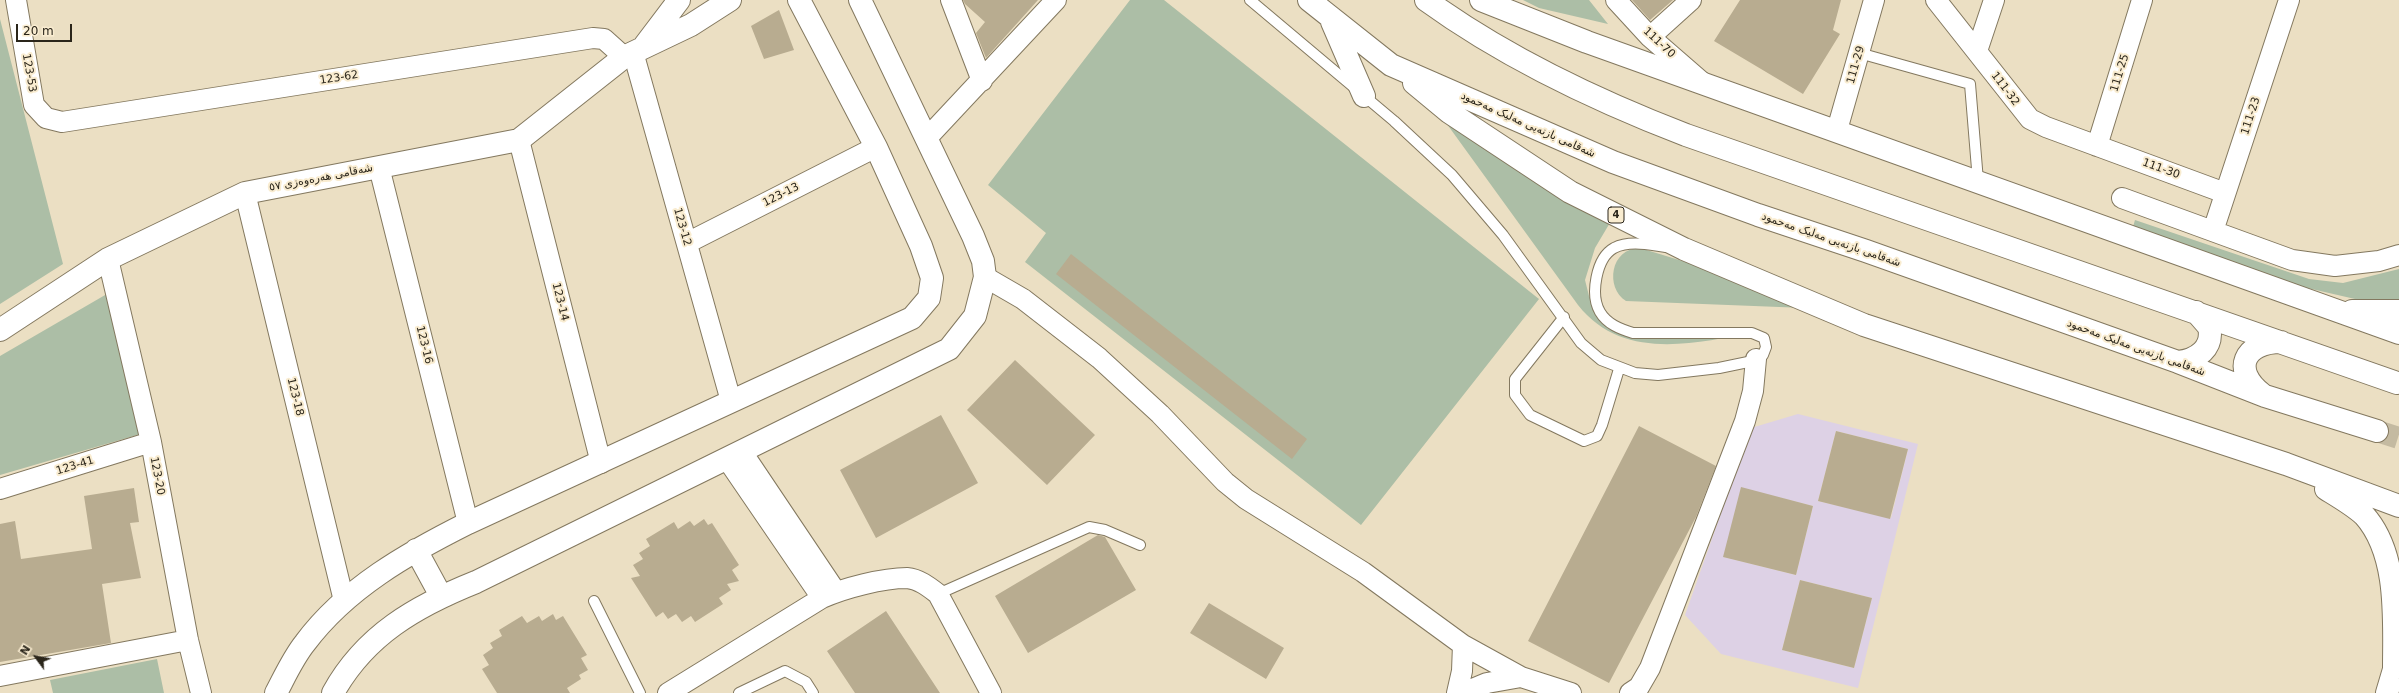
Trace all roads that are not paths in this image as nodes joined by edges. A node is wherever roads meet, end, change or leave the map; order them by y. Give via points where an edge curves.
1 (16, 0) edge
2 (730, 0) edge
3 (799, 0) edge
4 (860, 0) edge
5 (951, 0) edge
6 (1056, 0) edge
7 (1250, 0) edge
8 (1308, 0) edge
9 (1426, 0) edge
10 (1481, 0) edge
11 (1616, 0) edge
12 (1691, 0) edge
13 (1874, 0) edge
14 (1936, 0) edge
15 (1994, 0) edge
16 (2142, 0) edge
17 (2289, 0) edge
18 (673, 2) edge
19 (814, 9) edge
20 (1332, 20) junction
21 (691, 25) junction
22 (1650, 37) junction
23 (634, 51) junction
24 (1977, 51) junction
25 (1859, 53) junction
26 (1391, 65) junction
27 (982, 81) junction
28 (1704, 83) junction
29 (1364, 96) junction
30 (46, 118) joint
31 (1837, 130) junction
32 (519, 140) junction
33 (926, 140) junction
34 (876, 146) junction
35 (2097, 146) junction
36 (379, 167) junction
37 (1978, 181) junction
38 (246, 193) junction
39 (2226, 193) junction
40 (2122, 198) dead end
41 (2213, 231) junction
42 (687, 243) junction
43 (1684, 249) junction
44 (2399, 255) edge
45 (108, 259) junction
46 (985, 277) junction
47 (2399, 311) edge
48 (2196, 312) junction
49 (2341, 312) junction
50 (1564, 316) junction
51 (0, 330) edge
52 (2399, 333) edge
53 (2281, 342) junction
54 (1756, 359) junction
55 (2178, 362) junction
56 (1619, 368) junction
57 (2396, 382) dead end
58 (2265, 396) junction
59 (731, 401) junction
60 (2377, 431) tunnel mouth
61 (151, 442) junction
62 (735, 456) junction
63 (601, 463) junction
64 (2286, 464) junction
65 (0, 489) edge
66 (2399, 506) edge
67 (468, 523) junction
68 (1140, 545) dead end
69 (416, 550) junction
70 (938, 594) junction
71 (829, 595) junction
72 (441, 596) junction
73 (344, 601) junction
74 (594, 601) dead end
75 (188, 640) junction
76 (1463, 645) junction
77 (2397, 659) edge
78 (0, 676) edge
79 (1521, 677) junction
80 (201, 693) edge
81 (276, 693) edge
82 (333, 693) edge
83 (640, 693) edge
84 (668, 693) edge
85 (739, 693) edge
86 (813, 693) edge
87 (991, 693) edge
88 (1457, 693) edge
89 (1463, 693) edge
90 (1571, 693) edge
91 (1630, 693) edge
92 (2387, 693) edge

1 - 30 street, 123-53 via 34,105
2 - 21 main road, شەقامی هەرەوەزی ٥٧
3 - 19 main road
4 - 33 main road
5 - 27 street
6 - 27 street
7 - 29 lane
8 - 20 main road, شەقامی بازنەیی مەلیک مەحمود
9 - 48 main road via 1504,52 1639,117
10 - 28 main road via 1579,39
11 - 22 street, 111-70
12 - 22 street
13 - 25 street, 111-29
14 - 24 street, 111-32
15 - 24 street
16 - 35 street, 111-25
17 - 39 street, 111-23
18 - 21 main road
18 - 23 main road, شەقامی هەرەوەزی ٥٧
19 - 34 main road
20 - 26 main road, شەقامی بازنەیی مەلیک مەحمود
20 - 29 main road
21 - 23 main road, شەقامی هەرەوەزی ٥٧
22 - 28 street, 111-70
23 - 30 street, 123-62 via 604,39 593,38 62,122
23 - 32 main road, شەقامی هەرەوەزی ٥٧
23 - 42 street, 123-12
24 - 35 street, 111-32 via 2030,119
25 - 31 street, 111-29
25 - 37 lane via 1970,84
26 - 43 main road, 4 via 1450,112 1531,168 1570,192
26 - 55 main road, شەقامی بازنەیی مەلیک مەحمود via 1613,162 1758,216
27 - 33 street
28 - 31 main road
29 - 50 lane via 1424,147 1478,204
31 - 37 main road
32 - 36 main road, شەقامی هەرەوەزی ٥٧
32 - 63 street, 123-14
33 - 46 main road via 973,236 983,261
34 - 42 street, 123-13
34 - 59 main road via 921,246 932,278 929,298 912,318
35 - 39 street, 111-30
36 - 38 main road, شەقامی هەرەوەزی ٥٧
36 - 67 street, 123-16
37 - 49 main road
38 - 45 main road, شەقامی هەرەوەزی ٥٧
38 - 73 street, 123-18
39 - 41 street, 111-23
40 - 41 street
41 - 44 street via 2292,260 2314,265 2358,265
42 - 59 street, 123-12
43 - 54 lane via 1629,244 1613,248 1602,264 1596,281 1595,291 1600,312 1620,329 1633,333 1757,334 1764,338 1766,347 1763,355
43 - 64 main road, 4 via 1864,325
45 - 51 main road, شەقامی هەرەوەزی ٥٧
45 - 61 street, 123-20
46 - 62 main road via 975,316 949,349
46 - 76 street via 1045,315 1099,358 1160,414 1225,482 1246,499 1363,572
47 - 49 main road
48 - 53 main road
48 - 55 main road via 2209,327 2208,344 2196,357
49 - 52 main road
50 - 56 lane via 1581,342 1601,360
50 - 56 lane via 1515,379 1515,395 1530,415 1584,441 1597,436
53 - 57 main road
53 - 58 main road via 2262,344 2252,350 2247,357 2245,371 2248,380
54 - 56 lane via 1718,368 1658,375
54 - 91 street via 1753,391 1745,421 1650,668 1639,686
55 - 58 main road, شەقامی بازنەیی مەلیک مەحمود
58 - 60 main road, شەقامی بازنەیی مەلیک مەحمود
59 - 63 main road
61 - 65 street, 123-41
61 - 75 street, 123-20
62 - 71 street
62 - 72 main road via 476,582
63 - 67 main road
64 - 66 main road
64 - 77 main road via 2352,505 2365,516 2382,543 2392,574
67 - 69 main road
68 - 70 lane via 1105,530 1089,527
69 - 72 main road
69 - 73 main road
70 - 71 street via 926,584 909,578 862,585
70 - 87 street
71 - 84 street
72 - 82 main road via 394,623 355,659
73 - 81 main road via 304,644
74 - 83 lane
75 - 78 street
75 - 80 street, 123-20
76 - 79 street
76 - 88 street via 1462,671
77 - 92 main road
79 - 89 street via 1487,683
79 - 90 street
85 - 86 lane via 785,671 806,682

